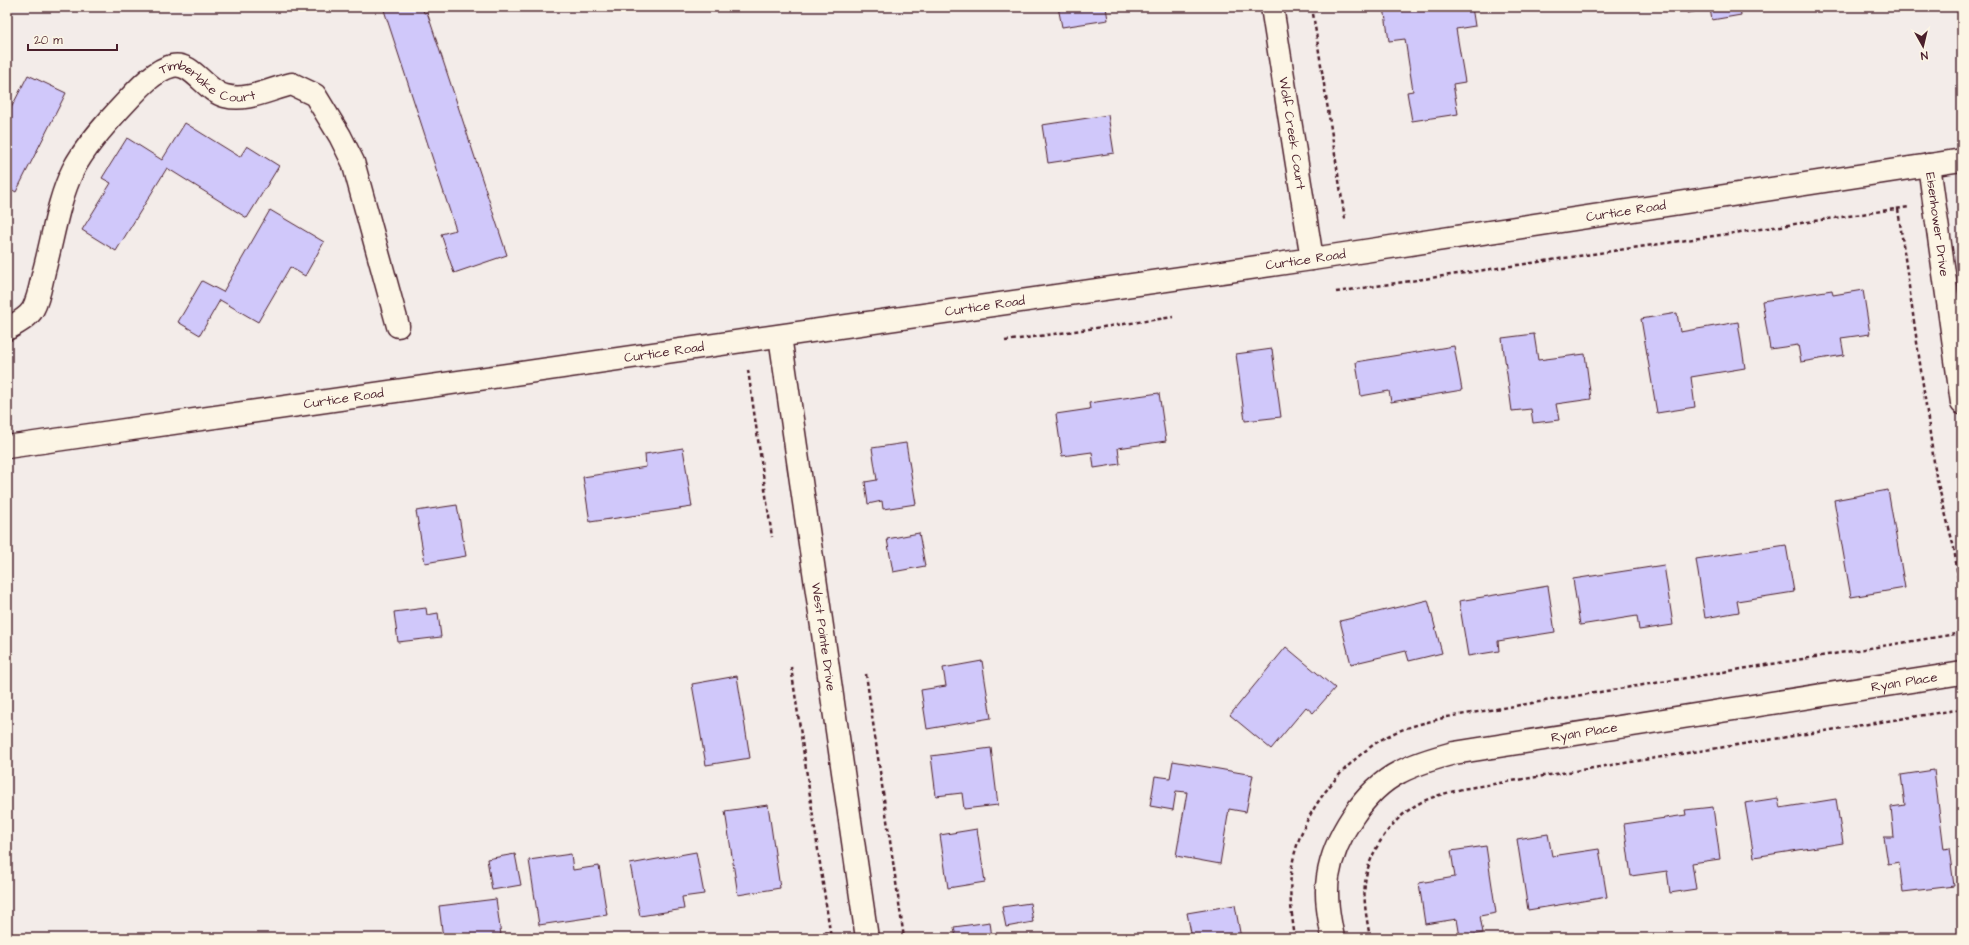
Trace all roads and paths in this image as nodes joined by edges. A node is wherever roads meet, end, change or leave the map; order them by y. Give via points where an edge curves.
1 (1272, 7) edge
2 (1312, 7) edge
3 (1962, 160) edge
4 (1929, 165) junction
5 (1934, 204) junction
6 (1898, 209) junction
7 (1345, 219) dead end
8 (1312, 260) junction
9 (1336, 292) dead end
10 (1173, 316) dead end
11 (398, 326) dead end
12 (7, 329) edge
13 (780, 336) junction
14 (1005, 341) dead end
15 (748, 370) dead end
16 (1962, 403) edge
17 (7, 447) edge
18 (772, 537) dead end
19 (1962, 606) edge
20 (791, 667) dead end
21 (1962, 673) edge
22 (866, 674) dead end
23 (1962, 709) edge
24 (830, 932) junction
25 (790, 938) edge
26 (831, 938) edge
27 (867, 938) edge
28 (904, 938) edge
29 (1333, 938) edge
30 (1370, 938) edge

1 - 8 street, Wolf Creek Court
2 - 7 path
3 - 4 street, Curtice Road
4 - 5 street, Eisenhower Drive
4 - 8 street, Curtice Road
5 - 6 path
5 - 16 street, Eisenhower Drive
6 - 9 path
6 - 19 path via 1936,476 1954,548
8 - 13 street, Curtice Road
10 - 14 path
11 - 12 street, Timberlake Court via 352,162 340,136 315,95 292,84 240,98 224,96 208,87 189,67 173,65 162,70 138,89 112,117 74,169 65,190 33,310
13 - 17 street, Curtice Road
13 - 27 street, West Pointe Drive
15 - 18 path
20 - 24 path
21 - 29 street, Ryan Place via 1454,753 1424,761 1398,772 1379,787 1364,802 1340,837 1332,857 1328,878 1328,910
22 - 28 path
23 - 30 path via 1437,795 1417,804 1403,815 1392,826 1373,854 1364,893
24 - 25 path
24 - 26 path

